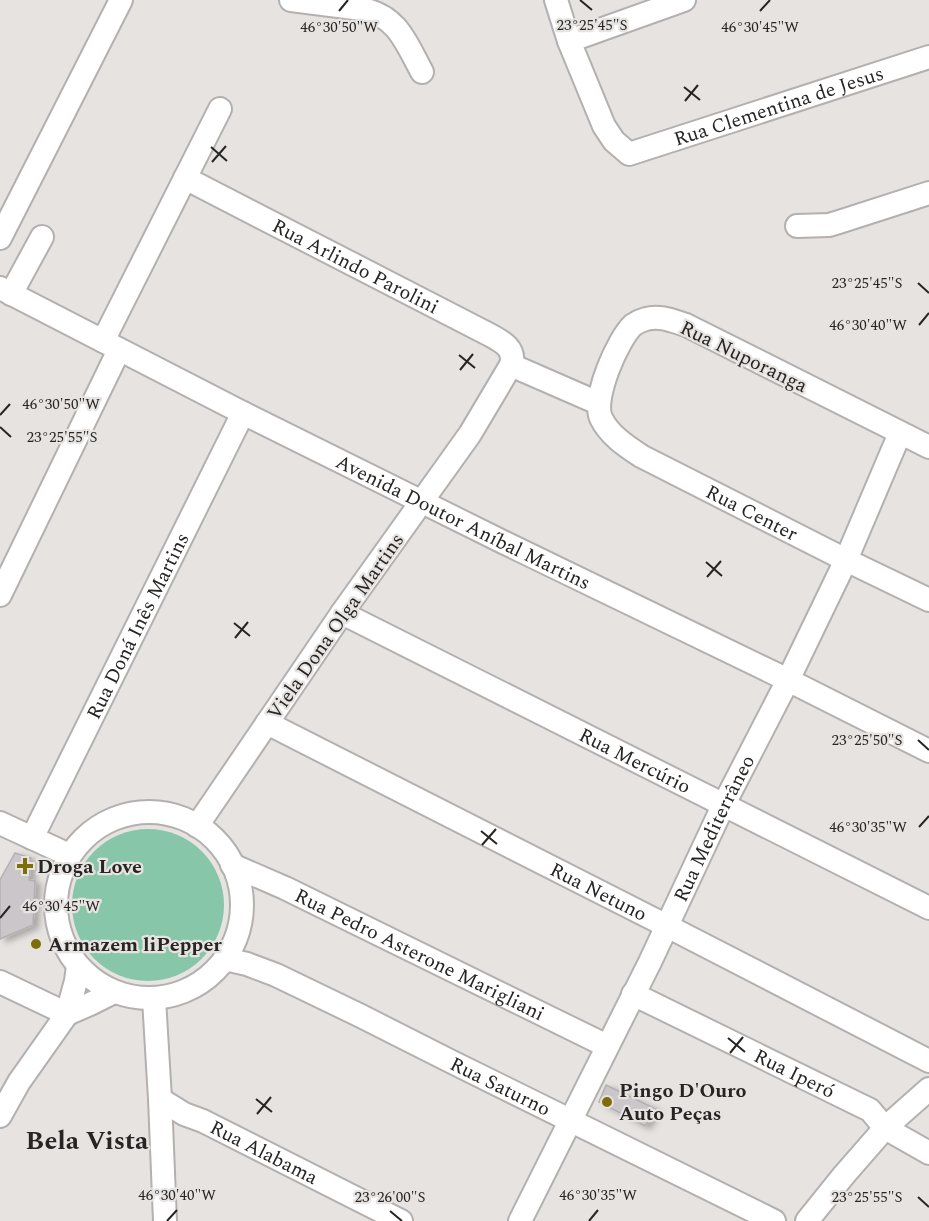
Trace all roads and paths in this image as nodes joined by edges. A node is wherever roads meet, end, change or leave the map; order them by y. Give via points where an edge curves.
1 (121, 0) edge
2 (291, 0) edge
3 (556, 0) edge
4 (684, 0) edge
5 (569, 41) junction
6 (929, 57) edge
7 (422, 72) dead end
8 (220, 109) dead end
9 (185, 178) junction
10 (929, 193) edge
11 (796, 226) dead end
12 (42, 237) dead end
13 (0, 238) edge
14 (6, 291) edge
15 (111, 346) junction
16 (511, 365) junction
17 (598, 402) junction
18 (243, 413) junction
19 (900, 433) junction
20 (929, 447) edge
21 (423, 502) junction
22 (846, 560) junction
23 (0, 595) edge
24 (929, 600) edge
25 (342, 613) junction
26 (788, 680) junction
27 (267, 723) junction
28 (929, 752) edge
29 (723, 806) junction
30 (0, 823) edge
31 (196, 826) junction
32 (32, 838) junction
33 (69, 855) junction
34 (232, 865) junction
35 (929, 908) edge
36 (667, 926) junction
37 (225, 959) junction
38 (78, 966) junction
39 (0, 982) edge
40 (114, 992) junction
41 (633, 994) junction
42 (154, 999) junction
43 (67, 1014) junction
44 (608, 1046) junction
45 (929, 1061) edge
46 (929, 1089) edge
47 (160, 1100) junction
48 (0, 1116) edge
49 (570, 1120) junction
50 (885, 1128) junction
51 (929, 1153) edge
52 (813, 1219) edge
53 (165, 1221) edge
54 (401, 1221) edge
55 (520, 1221) edge
56 (774, 1221) edge

1 - 13 street
2 - 7 street via 362,9 384,16 395,25
3 - 5 street
4 - 5 street
5 - 6 street, Rua Clementina de Jesus via 604,126 629,154
8 - 9 street
9 - 15 street
9 - 16 street, Rua Arlindo Parolini via 501,341 512,353
10 - 11 street via 839,222
12 - 14 street
14 - 15 street, Avenida Doutor Aníbal Martins
15 - 18 street, Avenida Doutor Aníbal Martins
15 - 23 street
16 - 17 street
16 - 21 street, Viela Dona Olga Martins
17 - 19 street, Rua Nuporanga via 623,338 634,324 664,318 686,325
17 - 22 street, Rua Center via 600,417 609,431 641,456
18 - 21 street, Avenida Doutor Aníbal Martins
18 - 32 street, Rua Doná Inês Martins
19 - 20 street, Rua Nuporanga
19 - 22 street, Rua Mediterrâneo
21 - 25 street, Viela Dona Olga Martins
21 - 26 street, Avenida Doutor Aníbal Martins
22 - 24 street, Rua Center
22 - 26 street, Rua Mediterrâneo
25 - 27 street, Viela Dona Olga Martins
25 - 29 street, Rua Mercúrio
26 - 28 street, Avenida Doutor Aníbal Martins
26 - 29 street, Rua Mediterrâneo
27 - 31 street, Viela Dona Olga Martins
27 - 36 street, Rua Netuno
29 - 35 street, Rua Mercúrio
29 - 36 street, Rua Mediterrâneo
30 - 32 street
31 - 33 street via 166,814 126,815 89,833
31 - 34 street via 217,843
32 - 33 street
33 - 38 street via 57,884 55,913 62,941
34 - 37 street via 241,892 241,913 238,934
34 - 44 street, Rua Pedro Asterone Marigliani
36 - 41 street, Rua Mediterrâneo
36 - 45 street, Rua Netuno
37 - 42 street via 194,987
37 - 49 street, Rua Saturno via 286,980
38 - 40 street via 88,977
38 - 43 street
39 - 43 street
40 - 42 street
40 - 43 street
41 - 44 street, Rua Mediterrâneo
41 - 50 street, Rua Iperó via 870,1110
42 - 47 street
43 - 48 street
44 - 49 street, Rua Mediterrâneo
46 - 50 street
47 - 53 street
47 - 54 street, Rua Alabama
49 - 55 street, Rua Mediterrâneo
49 - 56 street, Rua Saturno
50 - 51 street, Rua Iperó
50 - 52 street via 844,1174

